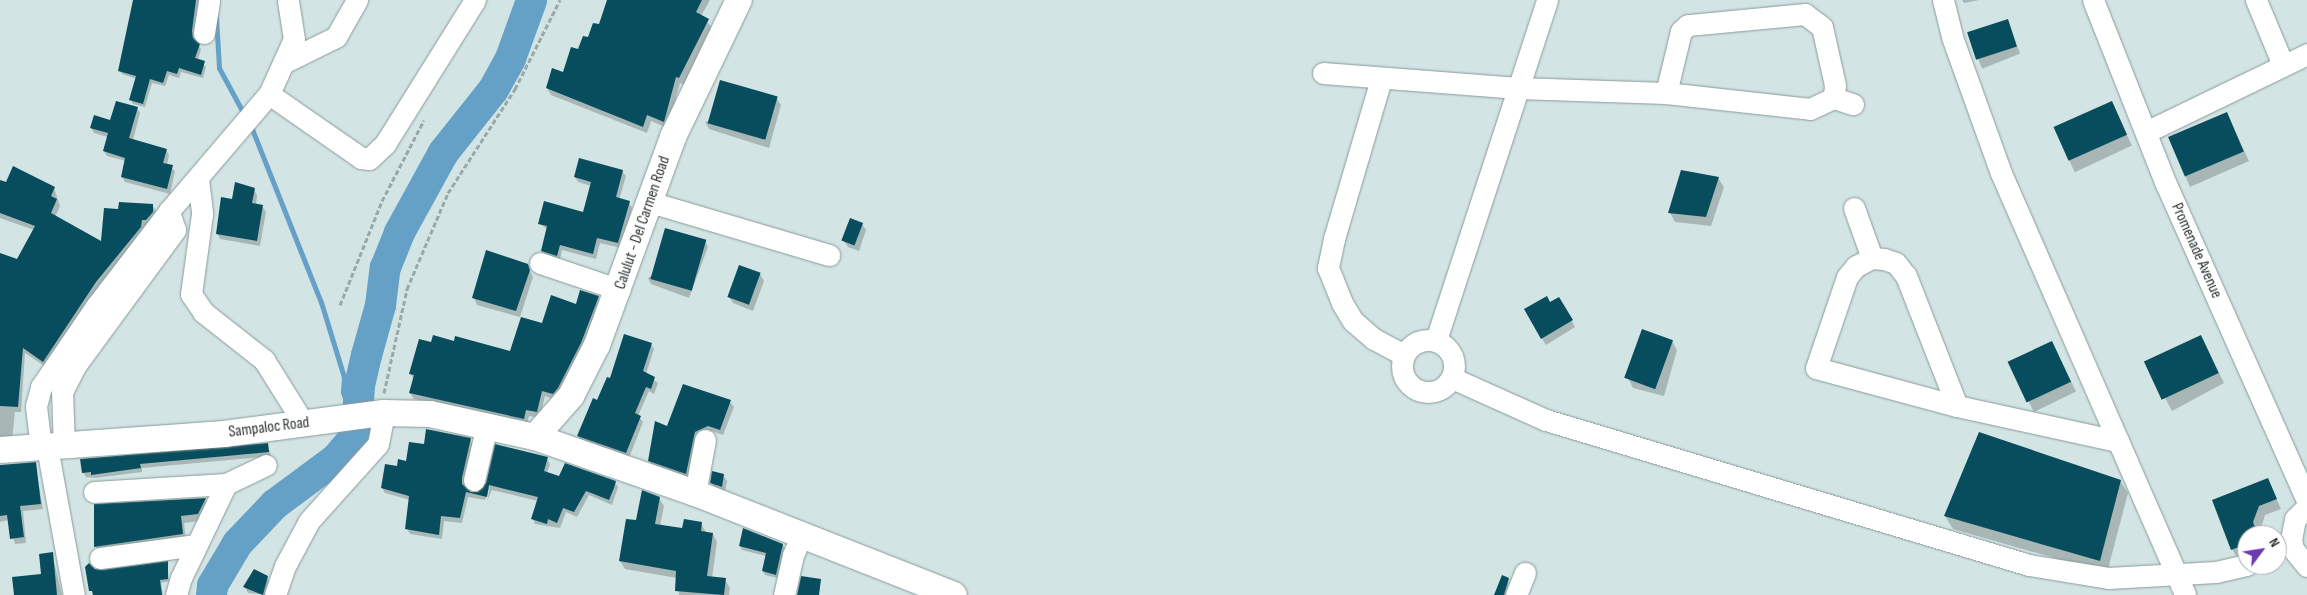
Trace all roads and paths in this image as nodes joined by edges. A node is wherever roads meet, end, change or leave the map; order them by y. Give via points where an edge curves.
1 (209, 0) edge
2 (288, 0) edge
3 (357, 0) edge
4 (475, 0) edge
5 (560, 0) edge
6 (739, 0) edge
7 (1547, 0) edge
8 (1943, 0) edge
9 (2093, 0) edge
10 (2256, 0) edge
11 (204, 33) dead end
12 (2307, 54) edge
13 (286, 62) junction
14 (2283, 64) junction
15 (1323, 73) dead end
16 (1381, 79) junction
17 (1518, 88) junction
18 (1666, 93) junction
19 (266, 98) junction
20 (425, 118) dead end
21 (2146, 132) junction
22 (199, 178) junction
23 (650, 202) junction
24 (1854, 208) dead end
25 (829, 255) dead end
26 (1872, 258) junction
27 (540, 263) dead end
28 (620, 290) junction
29 (340, 306) dead end
30 (1436, 340) junction
31 (1404, 354) junction
32 (1452, 378) junction
33 (1957, 406) junction
34 (382, 414) junction
35 (304, 424) junction
36 (487, 425) junction
37 (535, 437) junction
38 (705, 440) dead end
39 (2118, 441) junction
40 (51, 447) junction
41 (0, 450) edge
42 (266, 465) dead end
43 (474, 480) dead end
44 (226, 484) junction
45 (94, 492) dead end
46 (695, 493) junction
47 (2307, 500) edge
48 (2307, 507) edge
49 (802, 535) junction
50 (196, 545) junction
51 (2287, 545) edge
52 (2287, 553) edge
53 (100, 558) dead end
54 (2307, 566) edge
55 (2237, 567) edge
56 (1525, 573) dead end
57 (2175, 576) junction
58 (74, 595) edge
59 (176, 595) edge
60 (275, 595) edge
61 (784, 595) edge
62 (954, 595) edge
63 (1516, 595) edge
64 (2185, 595) edge

1 - 11 street
2 - 13 street via 294,39
3 - 13 street via 336,37
4 - 19 street via 384,144 369,159 360,158
5 - 34 path via 515,89 448,193 411,280 383,388
6 - 23 main road, Calulut - Del Carmen Road via 673,137
7 - 17 street
8 - 39 street via 1955,45 2001,173
9 - 21 street, Promenade Avenue
10 - 14 street
12 - 14 street
13 - 19 street
14 - 21 street
15 - 16 street
16 - 17 street
16 - 31 street via 1328,268 1353,321 1374,339
17 - 18 street
17 - 30 street
18 - 18 street via 1681,31 1688,25 1805,14 1822,27 1835,85 1843,101 1810,109
19 - 22 street
20 - 29 path via 382,201
21 - 47 street, Promenade Avenue
22 - 35 street via 202,214 191,294 203,312 264,360
22 - 40 street via 168,211 175,230 104,311 58,378 41,387 36,406
23 - 25 street
23 - 28 main road, Calulut - Del Carmen Road
24 - 26 street
26 - 33 street via 1896,263 1906,276
26 - 33 street via 1856,266 1847,277 1816,368
27 - 28 street
28 - 37 main road, Calulut - Del Carmen Road via 571,396
30 - 31 street via 1412,345
30 - 32 street via 1449,349 1455,363
31 - 32 street via 1402,368 1406,381 1417,390 1430,393 1443,388
32 - 57 street via 1546,420 2029,565 2108,578
33 - 39 street
34 - 35 main road, Sampaloc Road
34 - 36 main road, Sampaloc Road via 430,414
34 - 60 street via 378,444 309,521 285,566
35 - 40 main road, Sampaloc Road via 224,434
36 - 37 main road, Sampaloc Road
36 - 43 street
37 - 46 main road, Sampaloc Road
38 - 46 street
39 - 57 street
40 - 41 main road, Sampaloc Road
40 - 58 street
42 - 44 street
44 - 45 street
44 - 50 street
46 - 49 main road, Sampaloc Road
48 - 51 street via 2295,519
49 - 61 street via 793,555
49 - 62 main road, Sampaloc Road
50 - 53 street
50 - 59 street
52 - 54 street
55 - 57 street
56 - 63 street
57 - 64 street

